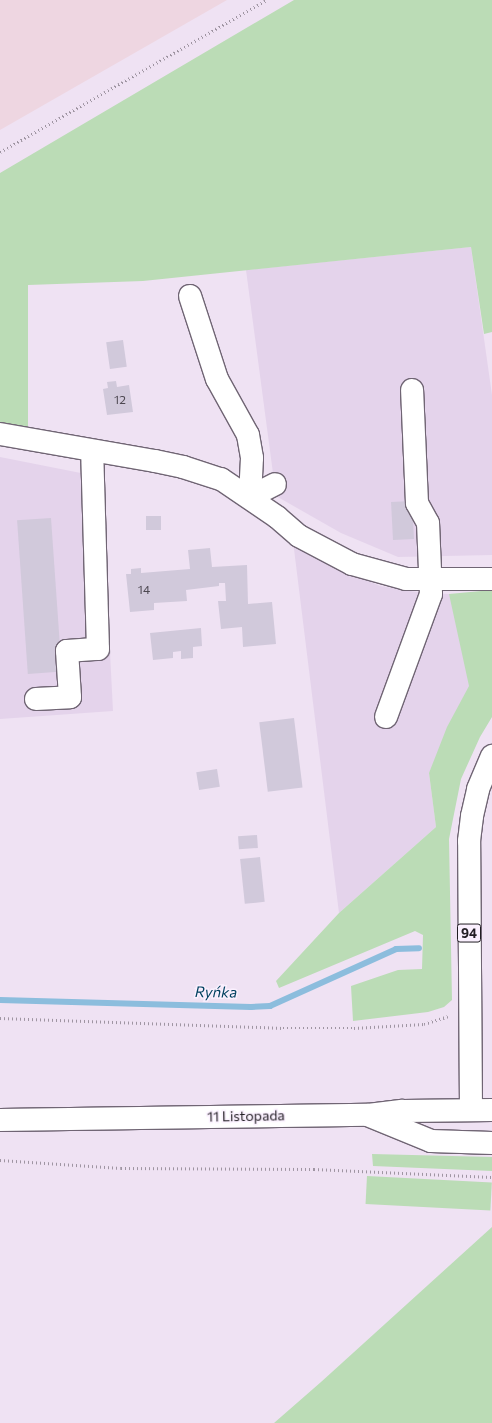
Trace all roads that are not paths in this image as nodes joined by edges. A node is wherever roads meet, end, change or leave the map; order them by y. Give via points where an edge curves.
1 (190, 296) dead end
2 (412, 390) dead end
3 (0, 434) edge
4 (92, 451) junction
5 (275, 484) dead end
6 (250, 497) junction
7 (492, 579) edge
8 (431, 580) junction
9 (36, 699) dead end
10 (386, 717) dead end
11 (492, 756) edge
12 (482, 1110) edge
13 (368, 1115) junction
14 (0, 1120) edge
15 (492, 1143) edge

1 - 6 main road via 217,379 248,435 252,458
2 - 8 main road via 417,503 428,523
3 - 4 main road
4 - 6 main road via 155,461 203,473 221,479
4 - 9 main road via 98,649 67,651 70,697
5 - 6 main road
6 - 8 main road via 299,536 352,564 406,579
7 - 8 main road
8 - 10 main road via 431,594
11 - 12 main road, 94 via 478,789 469,840
12 - 13 main road, 11 Listopada / 94 via 404,1111
13 - 14 main road, 11 Listopada / 94
13 - 15 main road via 431,1141

